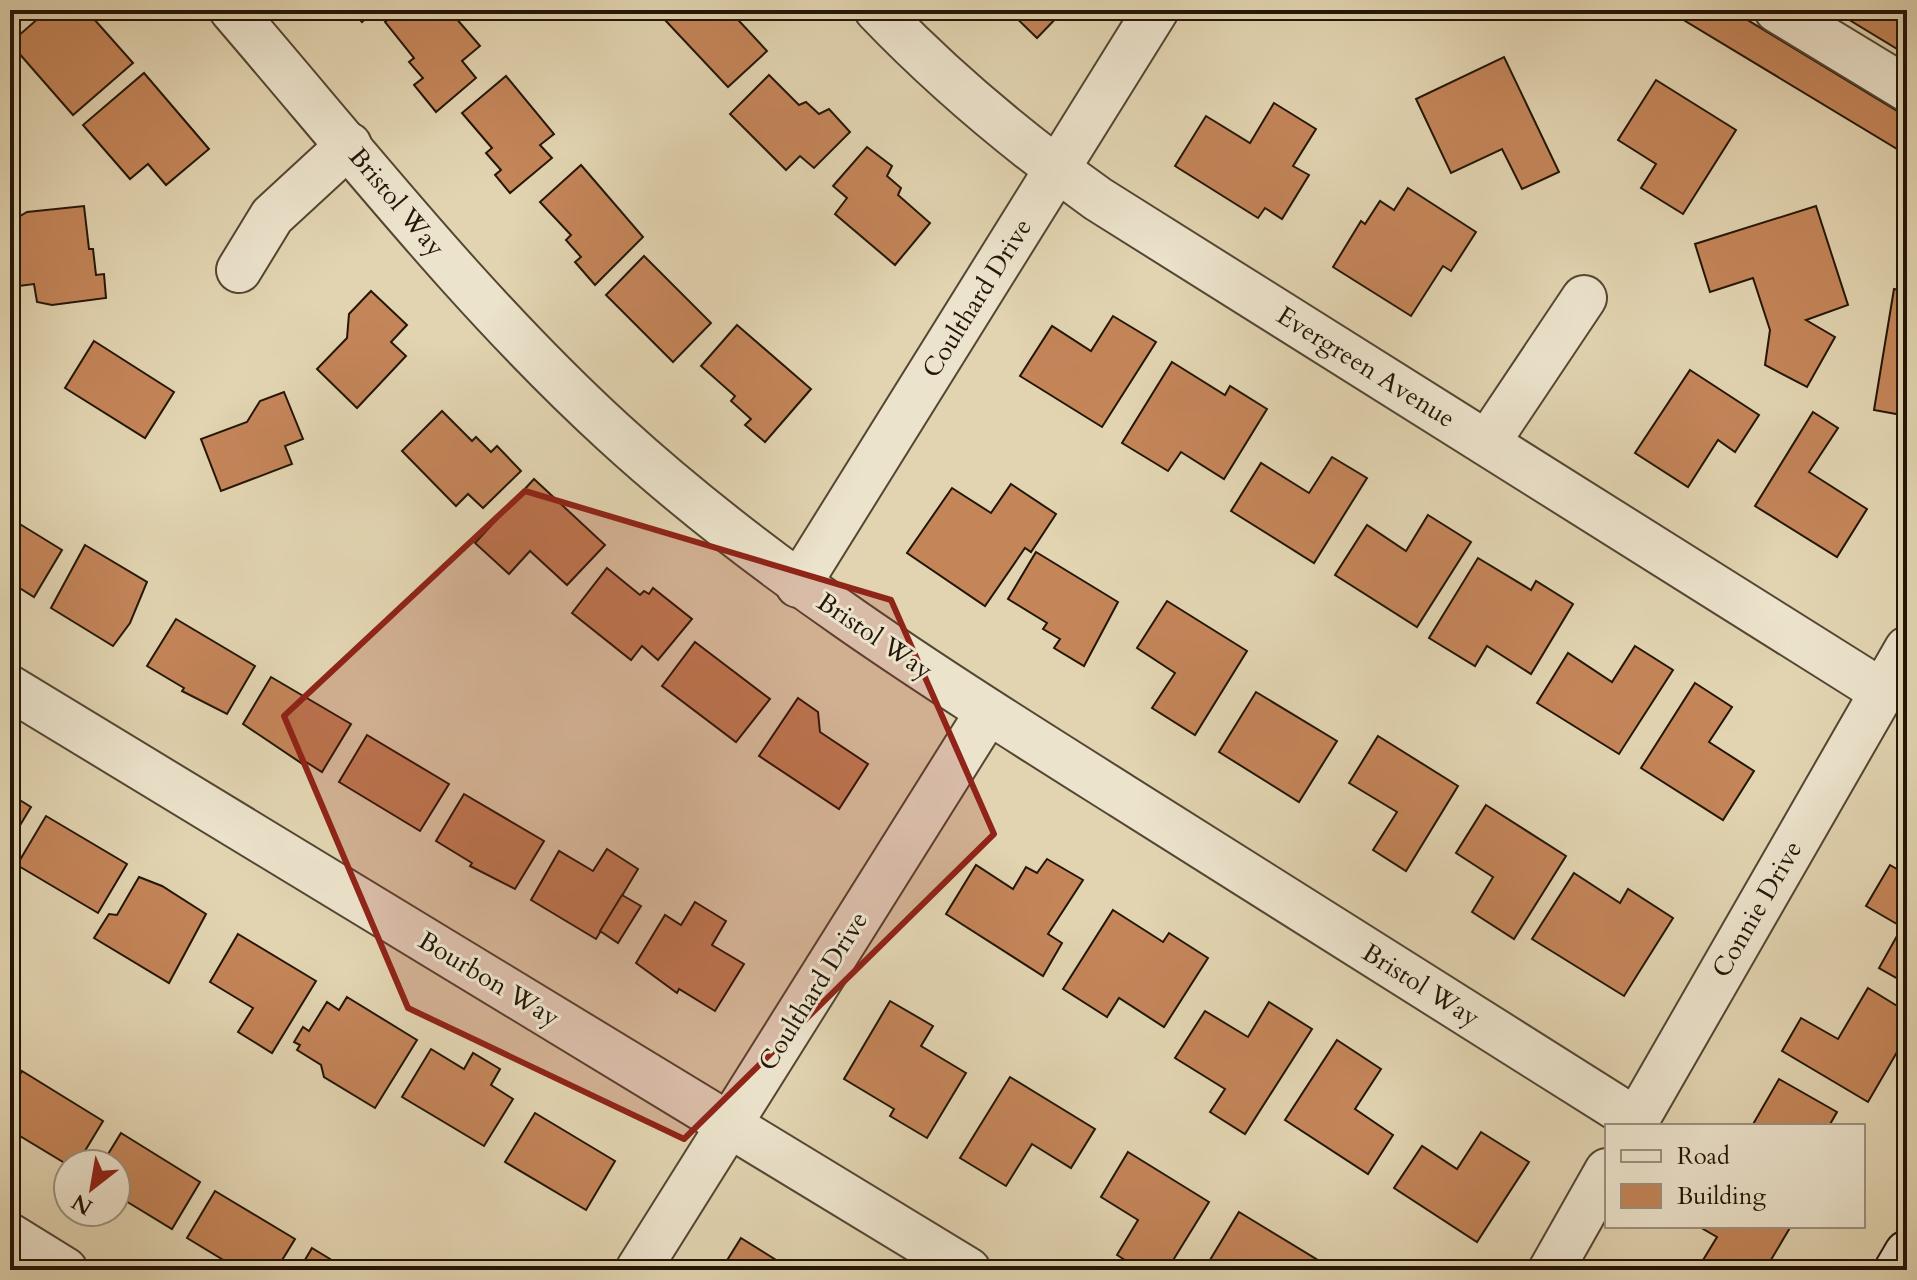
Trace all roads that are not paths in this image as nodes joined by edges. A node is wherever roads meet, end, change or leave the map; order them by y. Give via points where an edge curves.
1 (232, 10) edge
2 (877, 10) edge
3 (1156, 10) edge
4 (1777, 10) edge
5 (1907, 89) edge
6 (349, 145) junction
7 (1057, 170) junction
8 (239, 270) dead end
9 (1584, 298) dead end
10 (1487, 443) junction
11 (798, 585) junction
12 (1907, 649) edge
13 (10, 688) edge
14 (1881, 691) junction
15 (988, 712) junction
16 (1634, 1123) edge
17 (729, 1125) junction
18 (1605, 1175) edge
19 (10, 1236) edge
20 (1907, 1253) edge
21 (65, 1270) edge
22 (638, 1270) edge
23 (968, 1270) edge
24 (1551, 1270) edge
25 (1897, 1270) edge

1 - 6 street, Bristol Way
2 - 7 street, Evergreen Avenue via 931,66
3 - 7 street, Coulthard Drive
4 - 5 street
6 - 8 street via 272,216
6 - 11 street, Bristol Way via 544,366 616,435
7 - 10 street, Evergreen Avenue
7 - 11 street, Coulthard Drive
9 - 10 street
10 - 14 street, Evergreen Avenue
11 - 15 street, Bristol Way
12 - 14 street, Connie Drive
13 - 17 street, Bourbon Way
14 - 16 street, Connie Drive
15 - 16 street, Bristol Way
15 - 17 street, Coulthard Drive
17 - 22 street, Coulthard Drive
17 - 23 street, Bourbon Way
18 - 24 street
19 - 21 street
20 - 25 street

